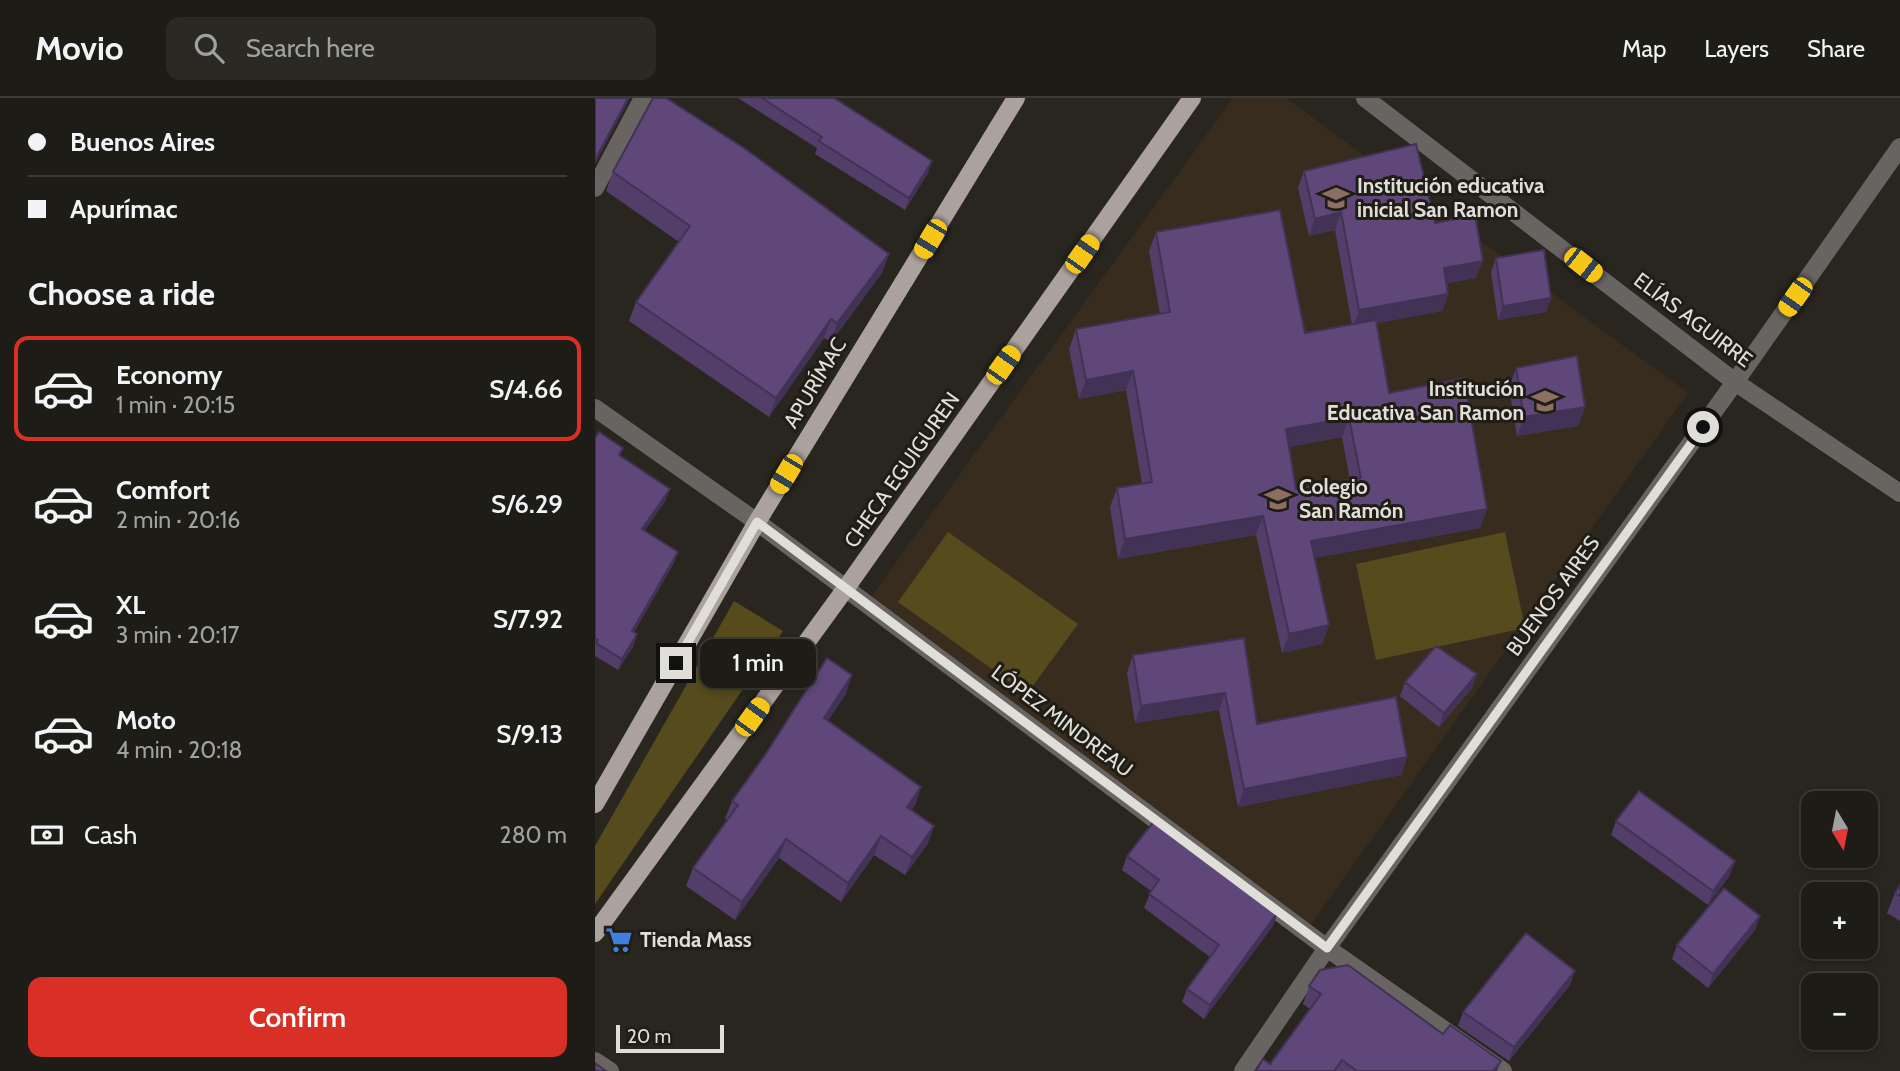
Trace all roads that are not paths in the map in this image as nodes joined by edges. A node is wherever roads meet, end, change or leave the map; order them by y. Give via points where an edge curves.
1 (643, 98) edge
2 (1016, 98) edge
3 (1192, 98) edge
4 (1365, 98) edge
5 (1900, 147) edge
6 (595, 188) edge
7 (1735, 382) junction
8 (595, 408) edge
9 (1900, 493) edge
10 (757, 522) junction
11 (846, 588) junction
12 (595, 804) edge
13 (595, 933) edge
14 (1327, 948) junction
15 (595, 1061) edge
16 (610, 1071) edge
17 (1243, 1071) edge
18 (1503, 1071) edge

1 - 6 street
2 - 10 main road, APURÍMAC
3 - 11 main road, CHECA EGUIGUREN
4 - 7 street, ELÍAS AGUIRRE
5 - 7 street, BUENOS AIRES
7 - 9 street, ELÍAS AGUIRRE
7 - 14 street, BUENOS AIRES
8 - 10 street, LÓPEZ MINDREAU
10 - 11 street, LÓPEZ MINDREAU
10 - 12 main road, APURÍMAC
11 - 13 main road, CHECA EGUIGUREN
11 - 14 street, LÓPEZ MINDREAU
14 - 17 street, BUENOS AIRES
14 - 18 street, LÓPEZ MINDREAU
15 - 16 street

